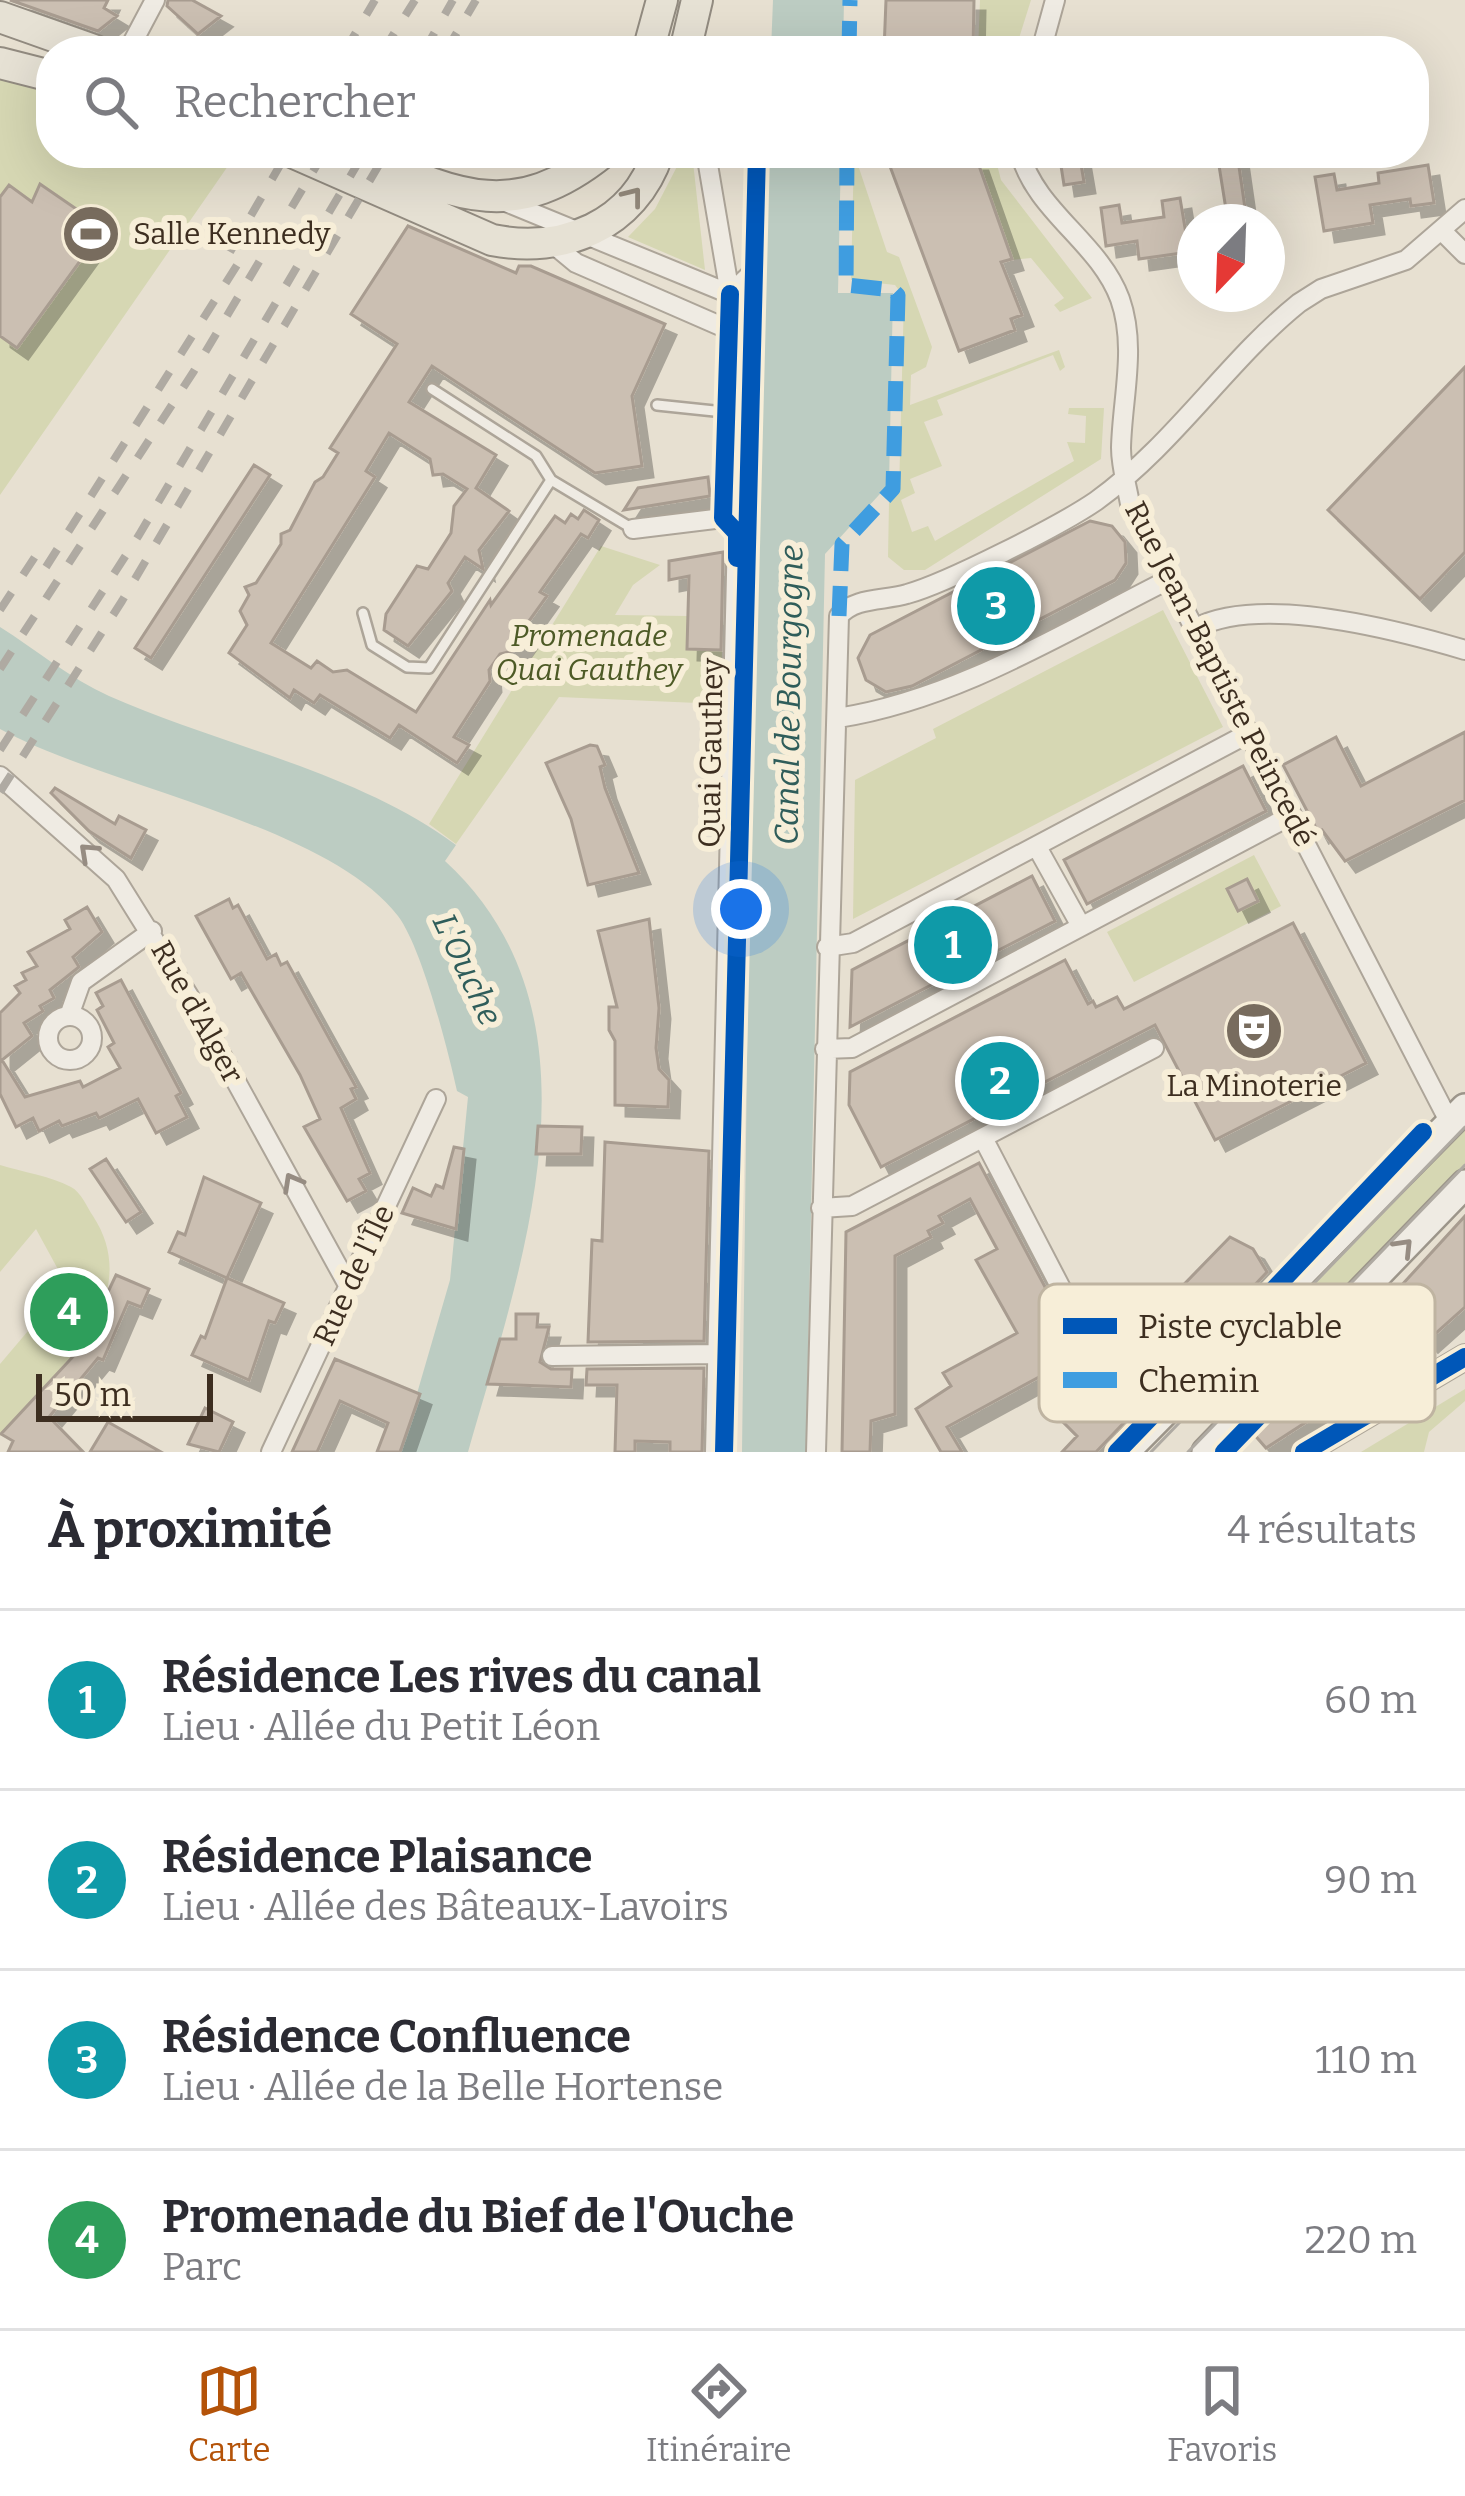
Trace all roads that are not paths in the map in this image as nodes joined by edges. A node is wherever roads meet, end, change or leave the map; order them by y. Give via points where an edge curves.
1 (155, 0) edge
2 (662, 0) edge
3 (697, 0) edge
4 (1055, 0) edge
5 (0, 17) edge
6 (54, 36) edge
7 (136, 36) edge
8 (652, 36) edge
9 (691, 36) edge
10 (1045, 36) edge
11 (0, 63) edge
12 (36, 72) edge
13 (340, 168) edge
14 (381, 168) edge
15 (578, 168) edge
16 (648, 168) edge
17 (709, 168) edge
18 (1026, 168) edge
19 (417, 193) junction
20 (499, 200) junction
21 (1465, 209) edge
22 (1442, 232) junction
23 (586, 234) junction
24 (554, 244) junction
25 (1465, 254) edge
26 (753, 272) dead end
27 (730, 294) junction
28 (725, 328) junction
29 (432, 389) dead end
30 (657, 405) dead end
31 (724, 412) junction
32 (1124, 473) junction
33 (551, 480) junction
34 (722, 518) junction
35 (633, 529) joint
36 (1170, 579) junction
37 (363, 614) dead end
38 (1196, 628) junction
39 (1465, 650) edge
40 (838, 718) junction
41 (1251, 733) junction
42 (0, 776) edge
43 (1292, 815) junction
44 (1037, 847) junction
45 (1081, 926) junction
46 (152, 932) junction
47 (827, 947) junction
48 (69, 1016) dead end
49 (1154, 1048) dead end
50 (825, 1049) junction
51 (436, 1099) dead end
52 (1458, 1115) edge
53 (983, 1138) junction
54 (1465, 1184) edge
55 (821, 1208) junction
56 (1059, 1284) edge
57 (1283, 1284) edge
58 (1368, 1284) edge
59 (348, 1285) junction
60 (718, 1354) junction
61 (551, 1356) dead end
62 (1465, 1357) edge
63 (1435, 1375) edge
64 (1146, 1422) edge
65 (1235, 1422) edge
66 (1355, 1422) edge
67 (271, 1452) edge
68 (715, 1452) edge
69 (816, 1452) edge
70 (1125, 1452) edge
71 (1206, 1452) edge
72 (1304, 1452) edge

1 - 7 street
2 - 8 main road
3 - 9 main road
4 - 10 street
5 - 6 main road
11 - 12 main road
13 - 19 main road
14 - 19 main road
15 - 20 main road via 541,191
23 -> 16 main road via 620,213
17 - 27 street, Quai Gauthey
18 - 32 street, Rue Jean-Baptiste Peincedé via 1119,295 1128,346
19 - 20 main road
19 - 24 main road via 492,240
20 - 23 street
21 - 22 street
22 - 25 street
22 - 32 street via 1406,260 1299,303 1180,428
23 - 24 main road
23 - 27 street
24 - 28 street via 576,263
26 - 27 street
27 - 28 street, Quai Gauthey
28 - 31 street, Quai Gauthey
29 - 33 lane via 536,456
30 - 31 lane
31 - 34 street, Quai Gauthey
32 - 36 street, Rue Jean-Baptiste Peincedé via 1130,504
32 - 40 street via 1096,501 944,579 843,611 836,624
33 - 35 lane
33 - 37 lane via 429,668 407,667 372,646
34 - 35 street
34 - 60 street, Quai Gauthey via 737,533
36 - 38 street, Rue Jean-Baptiste Peincedé
36 - 40 street via 943,693
38 - 39 street via 1278,614
38 - 41 street, Rue Jean-Baptiste Peincedé
40 - 47 street
41 - 43 street, Rue Jean-Baptiste Peincedé
41 - 44 street
46 -> 42 street, Rue d'Alger via 116,879
43 - 45 street
43 - 52 street, Rue Jean-Baptiste Peincedé
44 - 45 street
44 - 47 street via 853,944
45 - 50 street via 853,1048
46 - 48 street via 81,982
59 -> 46 street, Rue d'Alger
47 - 50 street
49 - 53 street
50 - 55 street
51 - 59 street, Rue de l'Île
52 - 57 main road
53 - 55 street via 852,1206
53 - 56 street
58 -> 54 main road
55 - 69 street
59 - 67 street, Rue de l'Île
60 - 61 street
60 - 68 street, Quai Gauthey
62 - 63 street
64 - 70 main road
71 -> 65 main road
66 - 72 street

